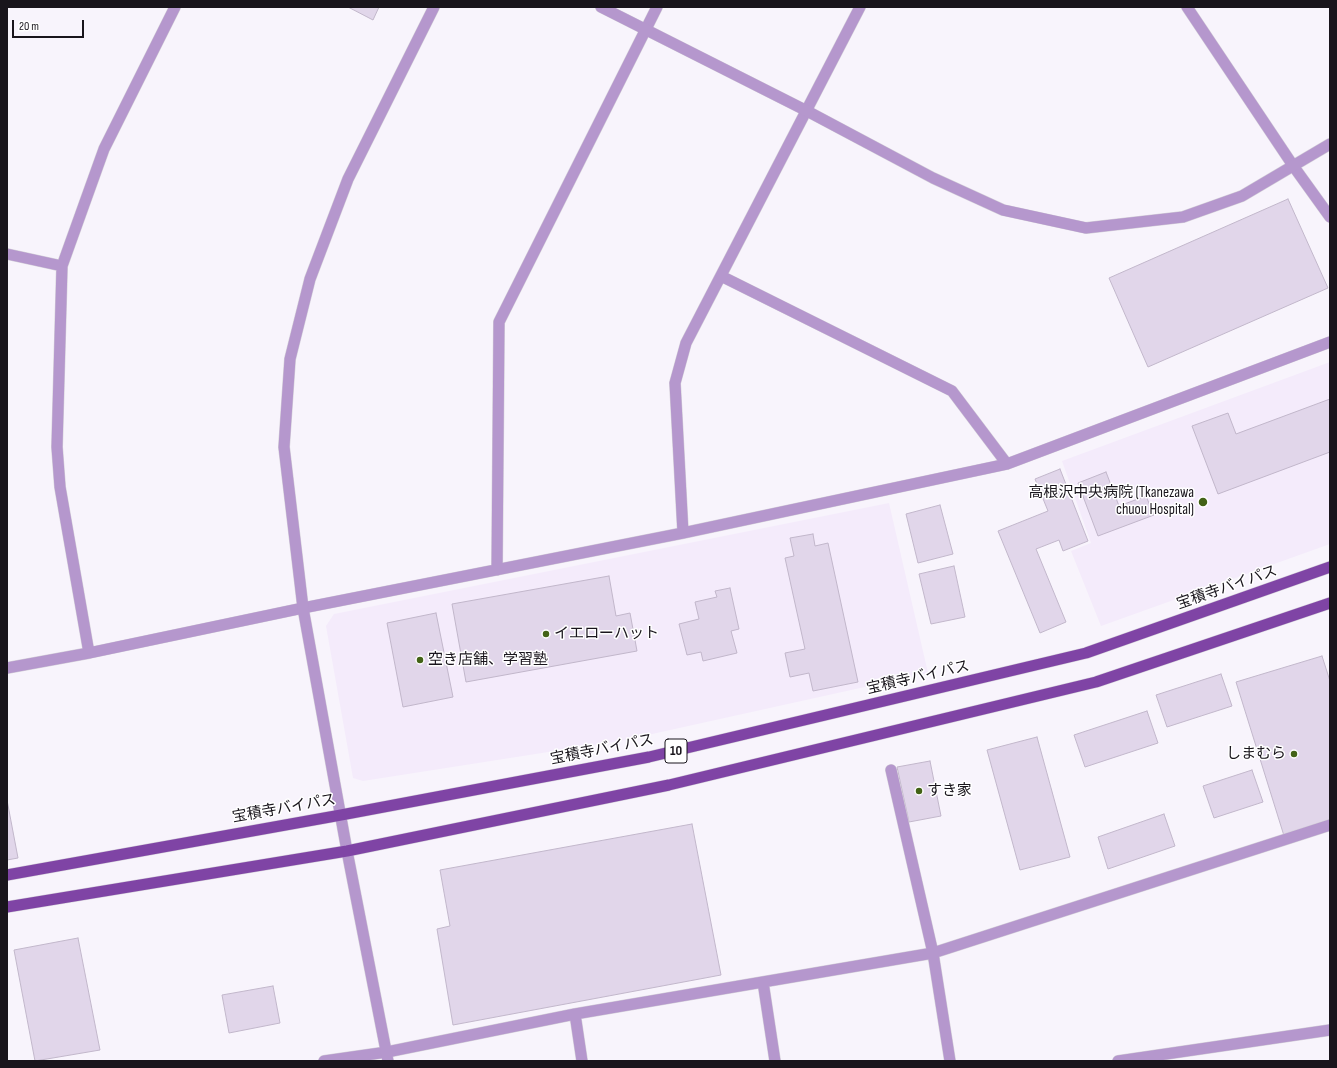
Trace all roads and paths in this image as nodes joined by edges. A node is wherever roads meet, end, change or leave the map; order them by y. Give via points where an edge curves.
1 (175, 7) edge
2 (434, 7) edge
3 (601, 7) edge
4 (657, 7) edge
5 (860, 7) edge
6 (1187, 7) edge
7 (645, 29) junction
8 (807, 111) junction
9 (1330, 144) edge
10 (1294, 167) junction
11 (1330, 217) edge
12 (7, 254) edge
13 (62, 266) junction
14 (721, 276) junction
15 (1330, 342) edge
16 (1007, 464) junction
17 (683, 533) junction
18 (1330, 567) edge
19 (497, 570) junction
20 (1330, 603) edge
21 (303, 608) junction
22 (89, 653) junction
23 (7, 668) edge
24 (891, 770) dead end
25 (341, 814) junction
26 (1330, 825) edge
27 (347, 852) junction
28 (7, 874) edge
29 (7, 907) edge
30 (933, 953) junction
31 (763, 982) junction
32 (575, 1014) junction
33 (1330, 1030) edge
34 (387, 1057) edge
35 (324, 1061) edge
36 (582, 1061) edge
37 (775, 1061) edge
38 (950, 1061) edge
39 (1118, 1061) edge

1 - 13 street via 104,149
2 - 21 street via 348,179 310,278 290,359 284,447
3 - 7 street
4 - 7 street
5 - 8 street
6 - 10 street
7 - 8 street
7 - 19 street via 499,322
8 - 10 street via 933,178 1003,210 1086,228 1183,217 1242,196
8 - 14 street
9 - 10 street
10 - 11 street
12 - 13 street
13 - 22 street via 58,447 60,487
14 - 16 street via 952,391
14 - 17 street via 686,343 676,383
15 - 16 street
16 - 17 street
17 - 19 street
18 - 25 main road, 宝積寺バイパス / 10 via 1086,653 649,757
19 - 21 street
20 - 27 main road, 10 via 1096,682 669,785
21 - 22 street
21 - 25 street
22 - 23 street
24 - 30 street
25 - 27 street
25 - 28 main road, 宝積寺バイパス / 10
26 - 30 street
27 - 29 main road, 10
27 - 34 street
30 - 31 street
30 - 38 street
31 - 32 street
31 - 37 street
32 - 34 street
32 - 36 street
33 - 39 street
34 - 35 street

